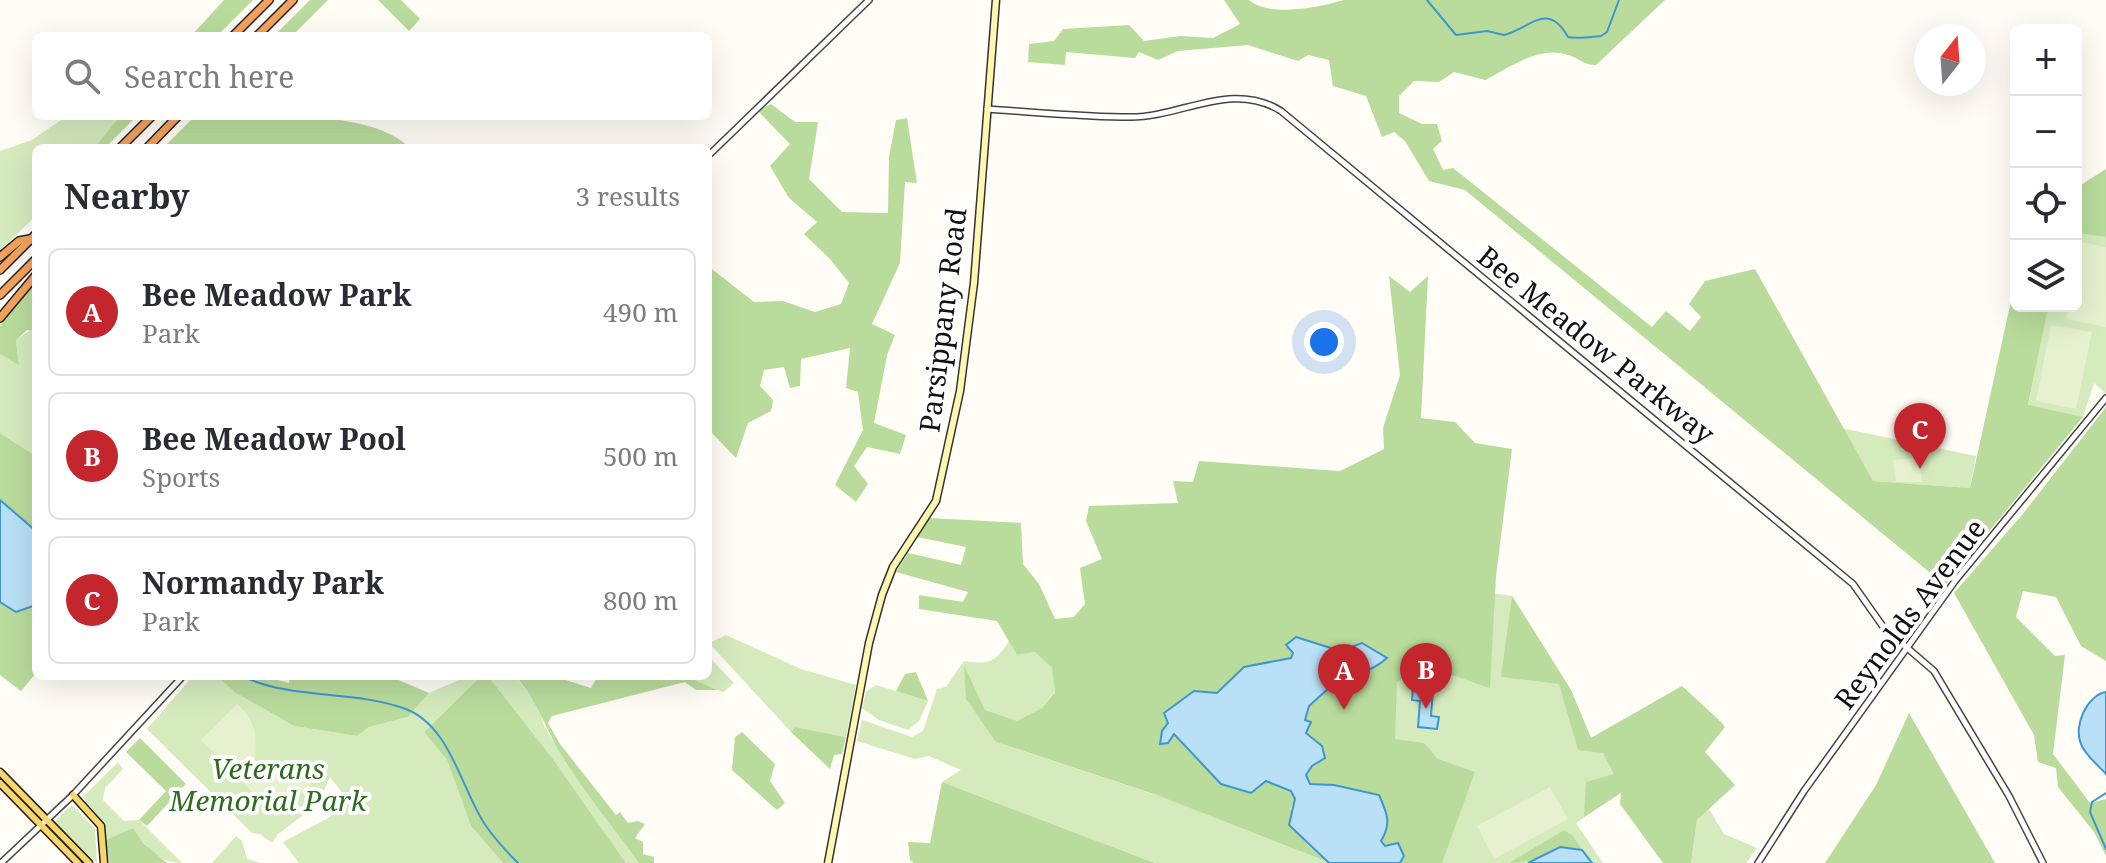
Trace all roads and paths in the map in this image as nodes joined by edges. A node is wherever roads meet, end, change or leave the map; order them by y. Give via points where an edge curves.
1 (269, 0) edge
2 (293, 0) edge
3 (869, 0) edge
4 (996, 0) edge
5 (237, 32) edge
6 (261, 32) edge
7 (986, 109) junction
8 (148, 120) edge
9 (174, 120) edge
10 (124, 144) edge
11 (151, 144) edge
12 (712, 152) edge
13 (32, 237) edge
14 (32, 238) edge
15 (0, 257) edge
16 (32, 263) edge
17 (0, 270) edge
18 (32, 280) edge
19 (0, 295) edge
20 (0, 318) edge
21 (2106, 398) edge
22 (1908, 647) junction
23 (179, 680) edge
24 (0, 772) edge
25 (0, 783) edge
26 (73, 795) junction
27 (43, 822) junction
28 (1, 863) edge
29 (76, 863) edge
30 (89, 863) edge
31 (104, 863) edge
32 (828, 863) edge
33 (1758, 863) edge
34 (2043, 863) edge

1 - 5 highway
2 - 6 highway
3 - 12 street
4 - 7 main road, Parsippany Road
7 - 22 street, Bee Meadow Parkway via 1129,117 1229,98 1273,106 1848,579 1884,628
7 - 32 main road, Parsippany Road via 970,324 944,474 936,501 893,567 882,595
8 - 10 highway
9 - 11 highway
13 - 15 highway
14 - 17 highway
16 - 19 highway
18 - 20 highway
21 - 22 street, Reynolds Avenue via 1955,581
22 - 33 street, Reynolds Avenue
22 - 34 street, Bee Meadow Parkway via 1934,671
23 - 26 street
24 - 27 main road
25 - 27 main road
26 - 27 street
26 - 31 main road via 101,826
27 - 28 street
27 - 29 main road
27 - 30 main road

